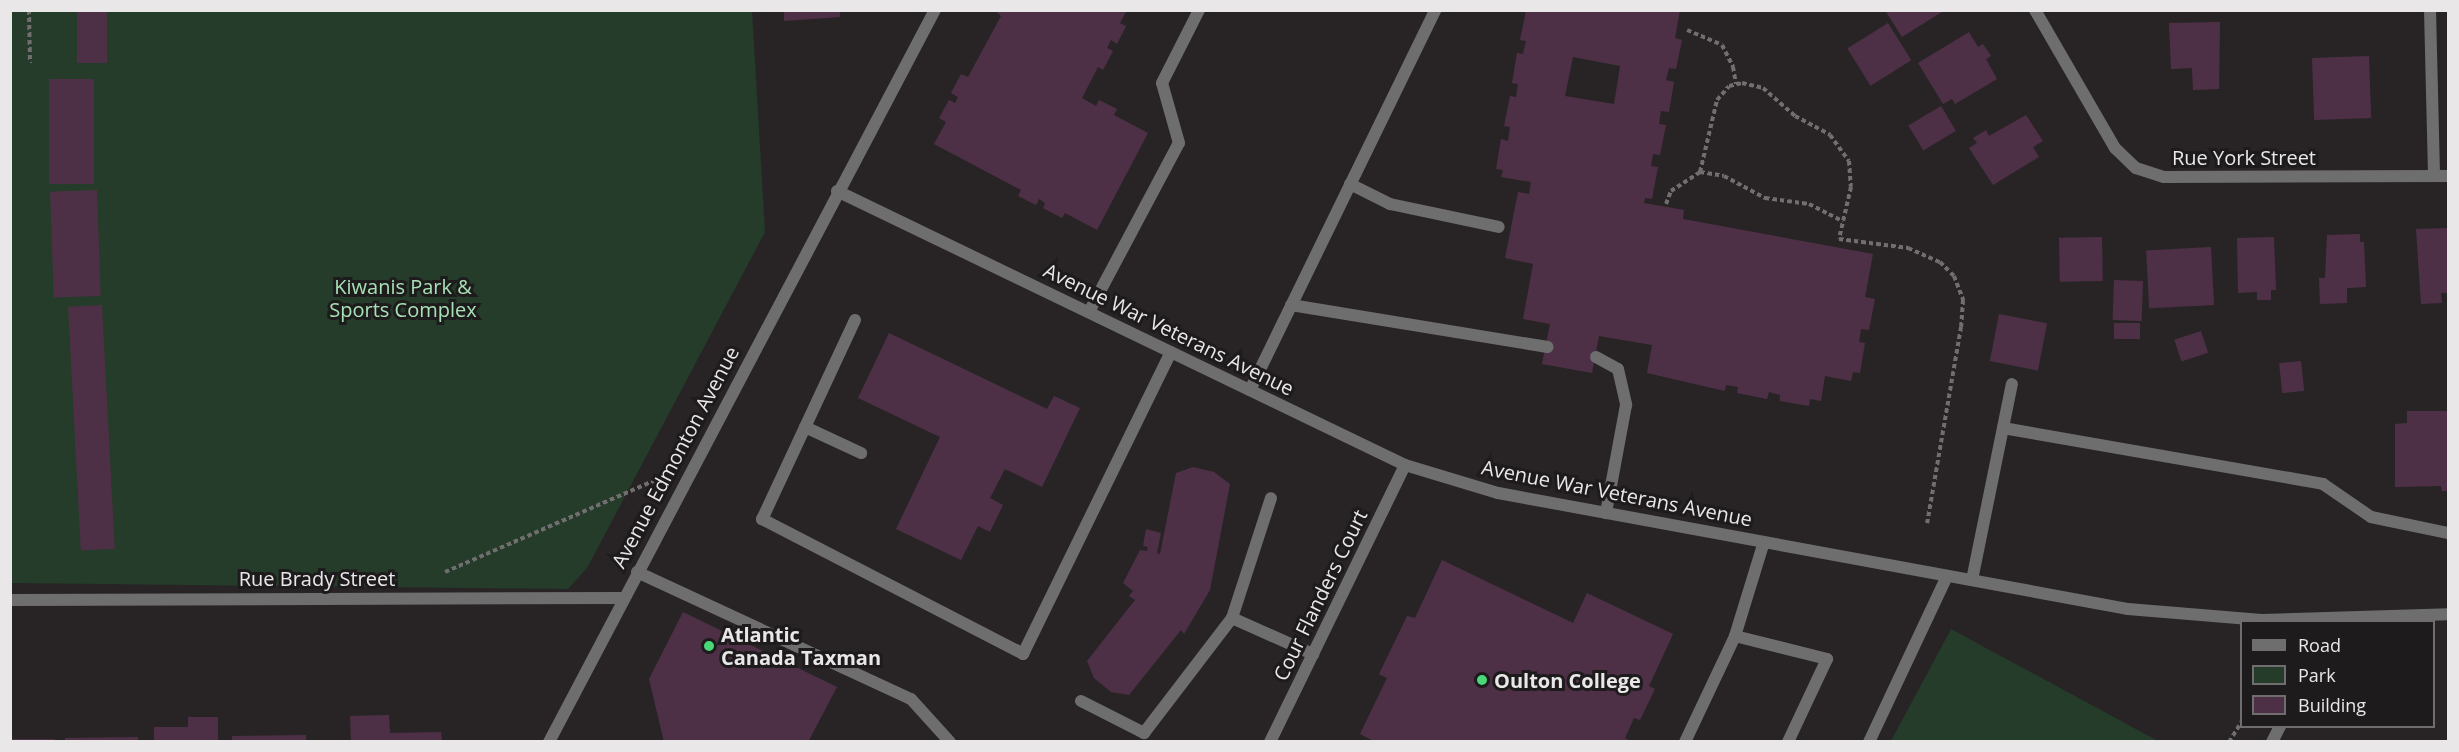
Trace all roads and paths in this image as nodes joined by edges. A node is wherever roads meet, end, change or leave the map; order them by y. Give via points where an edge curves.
1 (30, 10) edge
2 (935, 10) edge
3 (1199, 10) edge
4 (1436, 10) edge
5 (2035, 10) edge
6 (2430, 10) edge
7 (1687, 30) dead end
8 (30, 63) dead end
9 (1736, 84) junction
10 (1700, 172) junction
11 (2434, 176) junction
12 (2448, 176) edge
13 (1350, 184) junction
14 (837, 191) junction
15 (1666, 204) dead end
16 (1843, 221) junction
17 (1498, 227) dead end
18 (1292, 305) junction
19 (1089, 312) junction
20 (855, 320) dead end
21 (1548, 347) dead end
22 (1171, 352) junction
23 (1596, 357) dead end
24 (2012, 384) dead end
25 (1250, 390) junction
26 (805, 428) junction
27 (2003, 428) junction
28 (861, 453) dead end
29 (694, 463) junction
30 (1405, 465) junction
31 (1271, 498) dead end
32 (1606, 513) junction
33 (1927, 523) dead end
34 (2448, 533) edge
35 (1764, 542) junction
36 (637, 572) junction
37 (443, 573) dead end
38 (1947, 576) junction
39 (1972, 580) junction
40 (623, 598) junction
41 (10, 600) edge
42 (2448, 614) edge
43 (1232, 618) junction
44 (2282, 620) edge
45 (1736, 636) junction
46 (1312, 654) junction
47 (1081, 701) dead end
48 (2240, 723) edge
49 (549, 741) edge
50 (950, 741) edge
51 (1270, 741) edge
52 (1685, 741) edge
53 (1788, 741) edge
54 (1869, 741) edge
55 (2229, 741) edge

1 - 8 path
2 - 14 street, Avenue Edmonton Avenue
3 - 19 street via 1162,83 1179,143
4 - 13 street
5 - 11 street, Rue York Street via 2115,148 2136,168 2164,177
6 - 11 street
7 - 9 path via 1702,33 1722,45
9 - 10 path via 1717,100
9 - 16 path via 1762,88 1795,116 1830,135 1849,161 1851,187
10 - 15 path via 1671,191
10 - 16 path via 1724,176 1765,198 1809,204
11 - 12 street, Rue York Street
13 - 17 street via 1390,204
13 - 18 street
14 - 19 street, Avenue War Veterans Avenue
14 - 29 street, Avenue Edmonton Avenue
16 - 33 path via 1839,239 1908,248 1940,262 1953,276 1963,300
18 - 21 street
18 - 25 street
19 - 22 street, Avenue War Veterans Avenue
20 - 26 street
22 - 25 street, Avenue War Veterans Avenue
22 - 26 street via 1023,654 762,519
23 - 32 street via 1618,369 1626,405
24 - 27 street
25 - 30 street, Avenue War Veterans Avenue
26 - 28 street
27 - 34 street via 2322,484 2372,517
27 - 39 street
29 - 36 street, Avenue Edmonton Avenue
29 - 37 path
30 - 32 street, Avenue War Veterans Avenue via 1498,493
30 - 46 street, Cour Flanders Court
31 - 43 street
32 - 35 street, Avenue War Veterans Avenue
35 - 38 street, Avenue War Veterans Avenue
35 - 45 street
36 - 40 street, Avenue Edmonton Avenue
36 - 50 street via 911,699
38 - 39 street, Avenue War Veterans Avenue
38 - 54 street
39 - 44 street, Avenue War Veterans Avenue via 2128,609
40 - 41 street, Rue Brady Street
40 - 49 street, Avenue Edmonton Avenue
42 - 44 street, Avenue War Veterans Avenue
43 - 46 street
43 - 47 street via 1144,733
45 - 52 street
45 - 53 street via 1827,659
46 - 51 street, Cour Flanders Court
48 - 55 path

